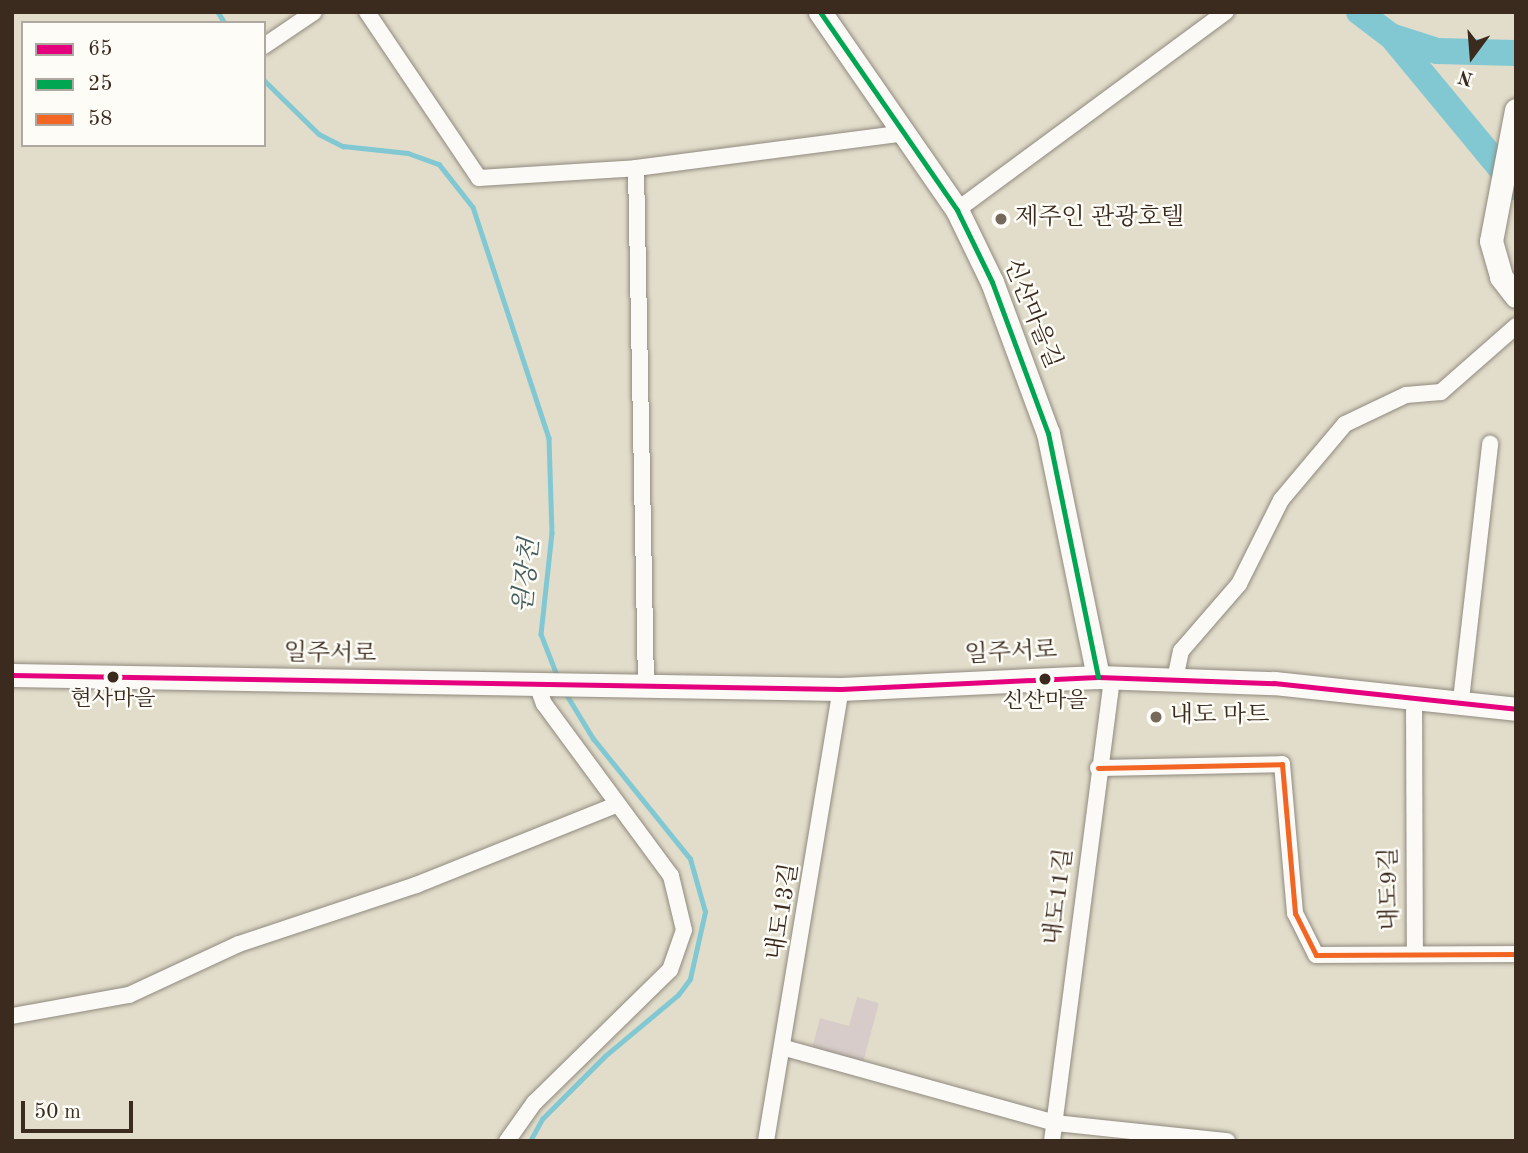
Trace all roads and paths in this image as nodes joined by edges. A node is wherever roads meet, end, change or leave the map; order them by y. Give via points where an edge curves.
1 (314, 12) edge
2 (368, 12) edge
3 (820, 12) edge
4 (1226, 12) edge
5 (266, 45) edge
6 (1516, 110) edge
7 (904, 133) junction
8 (636, 168) junction
9 (957, 210) junction
10 (1516, 296) edge
11 (1516, 326) edge
12 (1490, 444) dead end
13 (12, 675) edge
14 (1105, 677) junction
15 (1175, 680) junction
16 (554, 686) junction
17 (646, 686) junction
18 (841, 689) junction
19 (1415, 695) junction
20 (1461, 701) junction
21 (1516, 709) edge
22 (1098, 768) junction
23 (616, 805) junction
24 (1415, 954) junction
25 (1516, 954) edge
26 (12, 1016) edge
27 (785, 1048) junction
28 (1055, 1123) junction
29 (507, 1141) edge
30 (766, 1141) edge
31 (1052, 1141) edge
32 (1227, 1141) edge

1 - 5 street
2 - 8 street via 479,178
3 - 7 main road, 신산마을길
4 - 9 street
6 - 10 main road via 1491,241 1501,277
7 - 8 street
7 - 9 main road, 신산마을길
8 - 17 street
9 - 14 main road, 신산마을길 via 992,282 1048,433
11 - 15 street via 1441,392 1406,395 1345,424 1281,500 1239,584 1181,651
12 - 20 street
13 - 16 main road, 일주서로
14 - 15 main road, 일주서로
14 - 18 main road, 일주서로
14 - 22 street, 내도11길
15 - 19 main road, 일주서로
16 - 17 main road, 일주서로
16 - 23 street
17 - 18 main road, 일주서로
18 - 27 street, 내도13길
19 - 20 main road, 일주서로
19 - 24 street, 내도9길
20 - 21 main road, 일주서로
22 - 24 street, 내도9길 via 1282,764 1295,913 1316,955
22 - 28 street, 내도11길
23 - 26 street via 416,885 239,944 129,995
23 - 29 street via 679,892 681,944 660,980 534,1103
24 - 25 street
27 - 28 street
27 - 30 street, 내도13길
28 - 31 street, 내도11길
28 - 32 street

